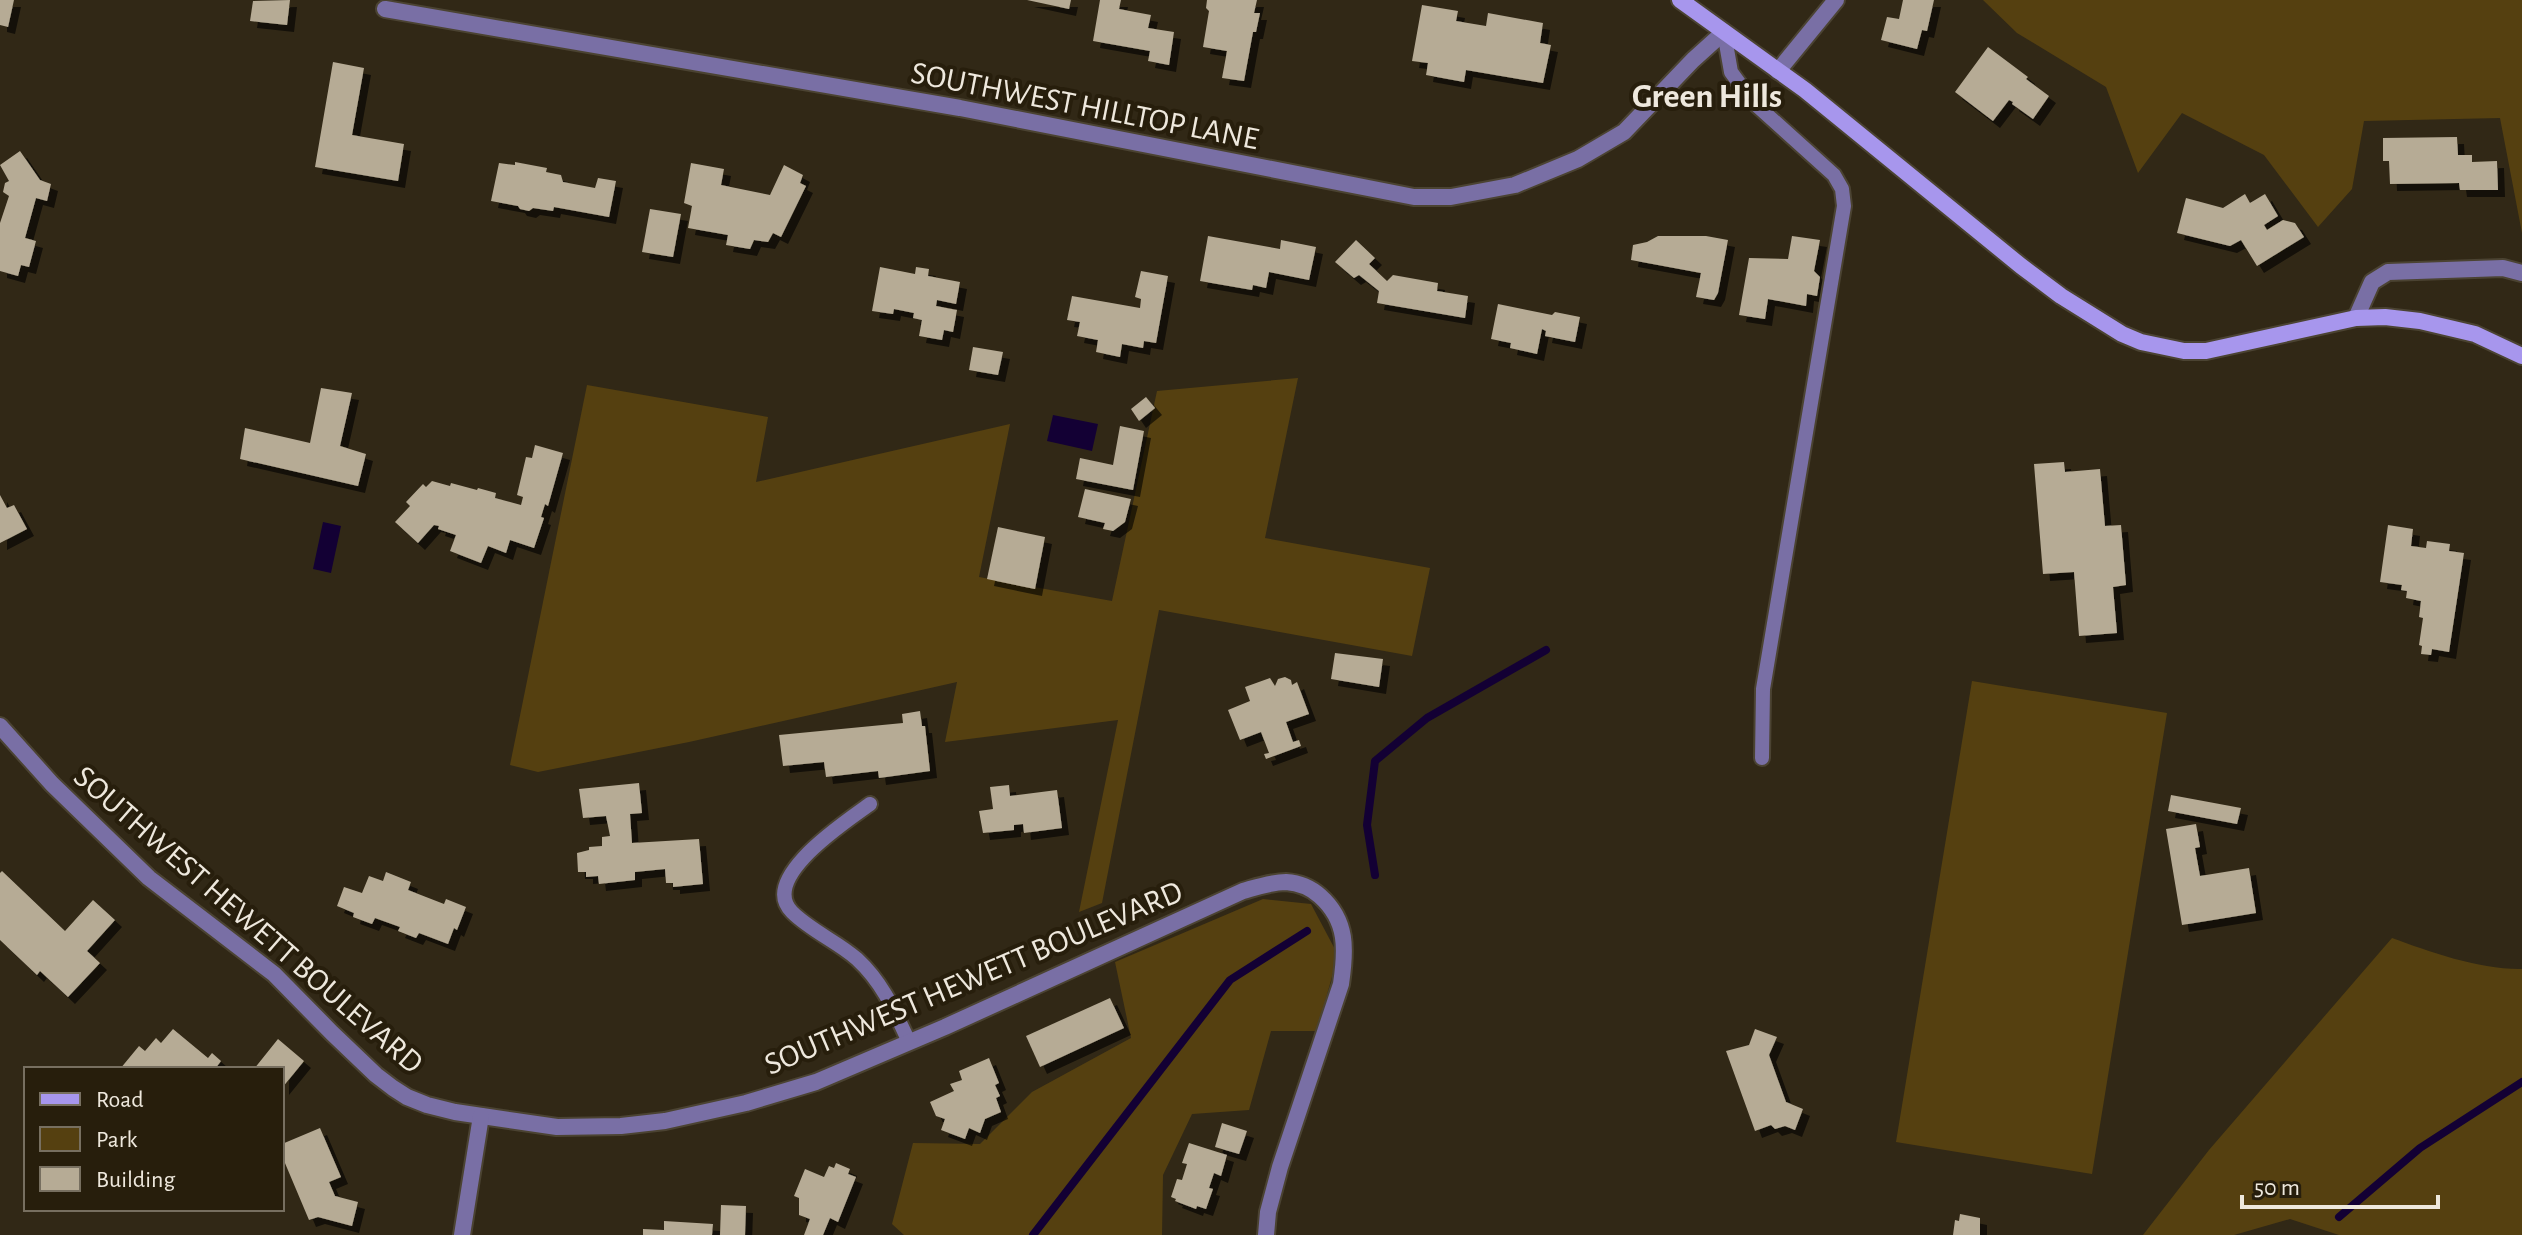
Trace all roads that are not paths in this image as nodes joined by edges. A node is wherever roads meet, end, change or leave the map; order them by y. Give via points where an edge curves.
1 (1680, 0) edge
2 (1836, 0) edge
3 (385, 9) dead end
4 (1724, 32) junction
5 (1778, 71) junction
6 (2522, 273) edge
7 (2356, 318) junction
8 (2522, 356) edge
9 (0, 726) edge
10 (1762, 758) dead end
11 (870, 804) dead end
12 (909, 1042) junction
13 (481, 1116) junction
14 (462, 1235) edge
15 (1266, 1235) edge

1 - 4 main road
2 - 5 street
3 - 4 street, SOUTHWEST HILLTOP LANE via 960,108 1414,197 1451,197 1515,185 1578,159 1624,132
4 - 5 main road
4 - 10 lane via 1731,72 1753,102 1834,175 1844,206 1763,689
5 - 7 main road via 2021,266 2122,334 2161,347 2206,351
6 - 7 street via 2503,268 2388,272 2372,282
7 - 8 main road via 2420,321 2475,334
9 - 13 street, SOUTHWEST HEWETT BOULEVARD via 149,878 274,974 376,1075 427,1105
11 - 12 lane via 829,833 795,868 785,896 790,911 855,957 883,987
12 - 13 street, SOUTHWEST HEWETT BOULEVARD via 816,1082 665,1121 575,1128
12 - 15 street, SOUTHWEST HEWETT BOULEVARD via 1243,891 1276,882 1310,887 1340,922 1345,961 1272,1192
13 - 14 street

